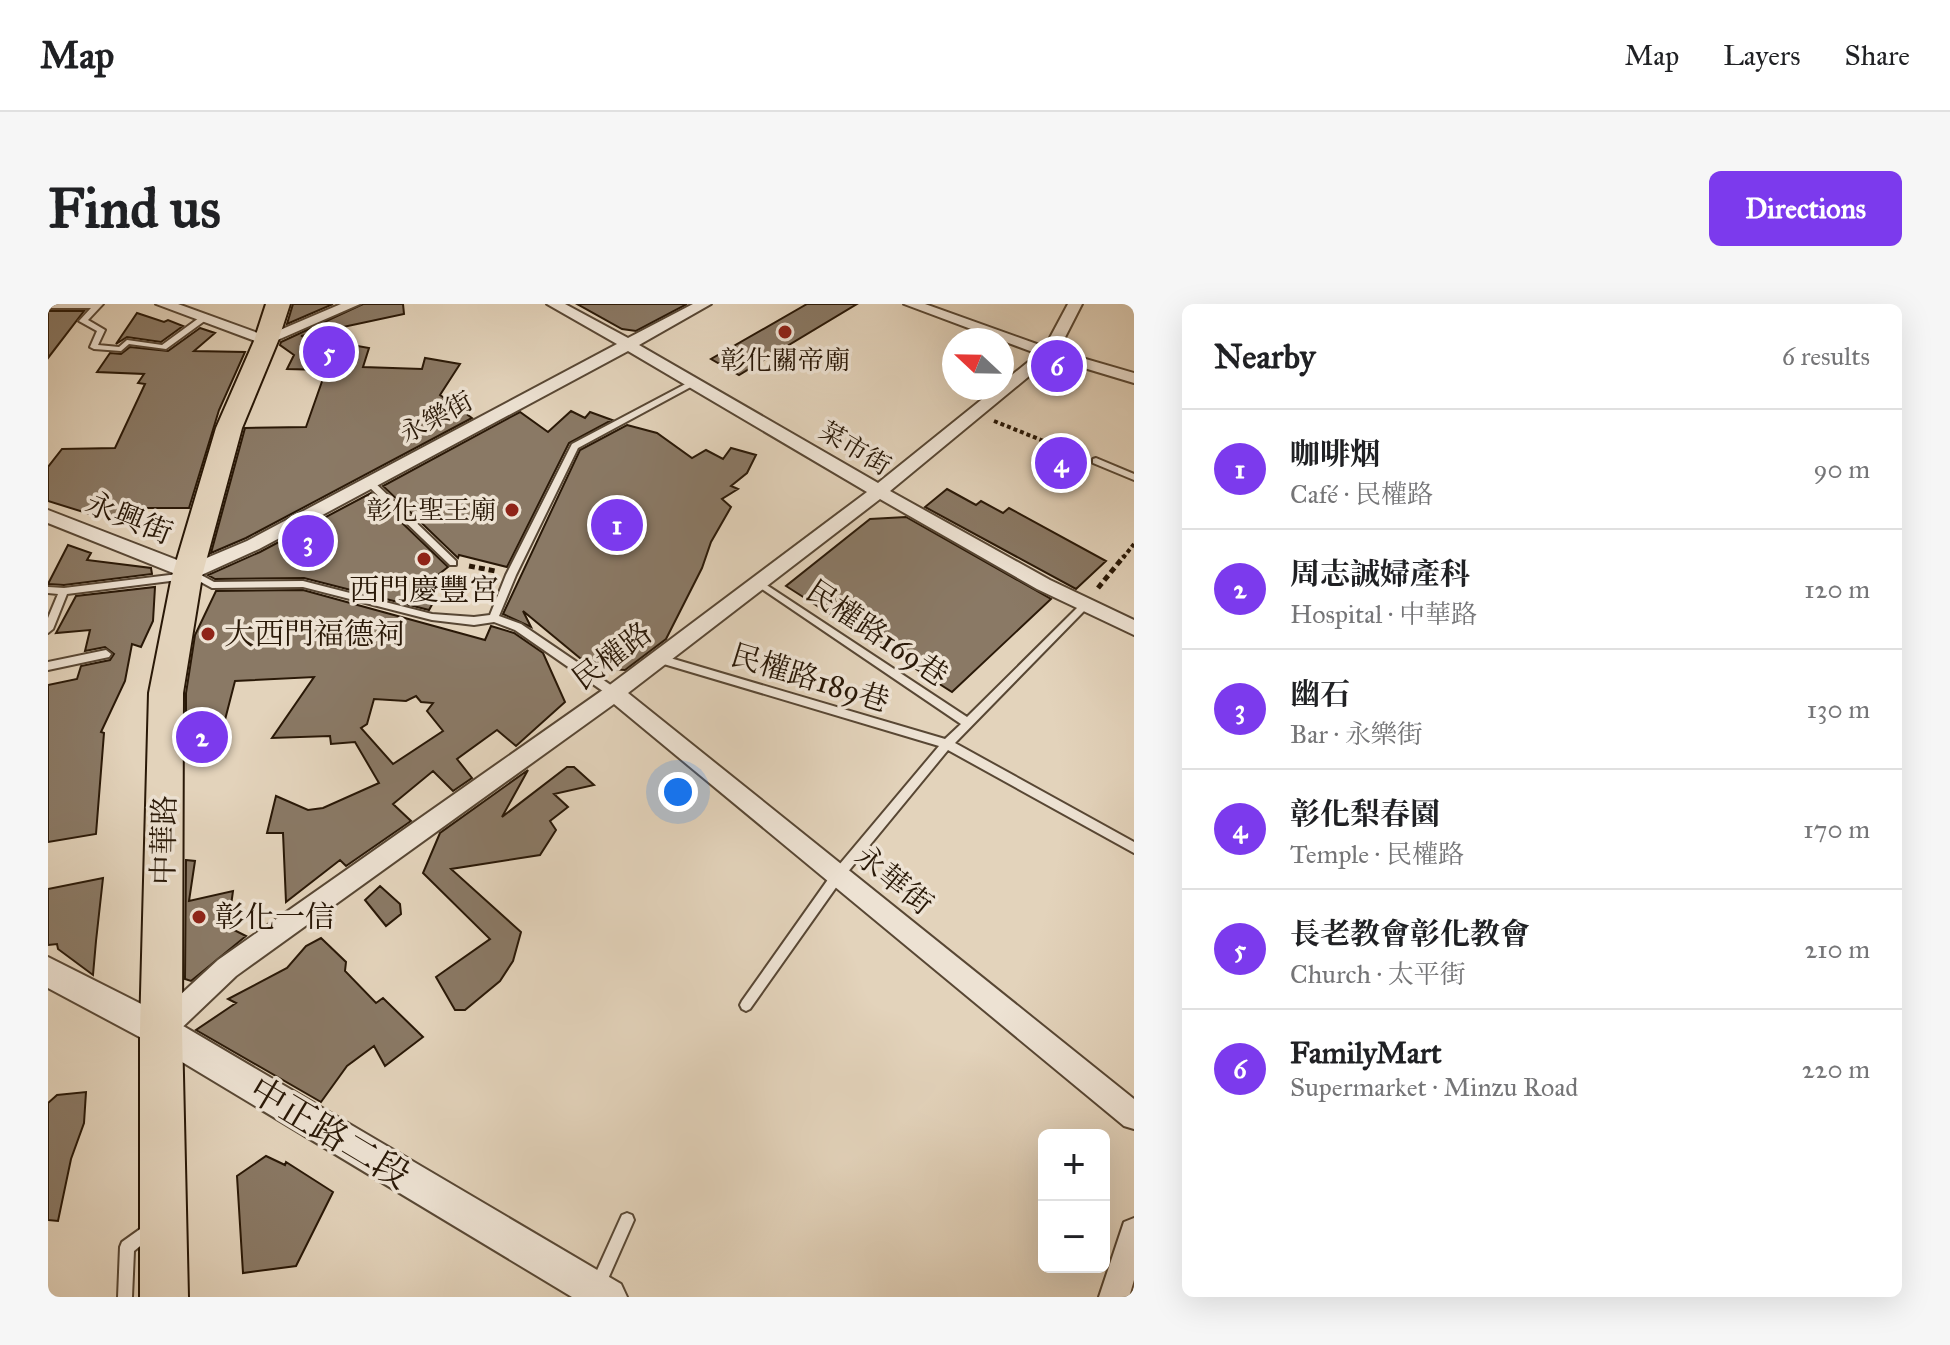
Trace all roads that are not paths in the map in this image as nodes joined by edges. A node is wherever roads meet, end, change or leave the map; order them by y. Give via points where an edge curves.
1 (163, 304) edge
2 (278, 304) edge
3 (353, 304) edge
4 (554, 304) edge
5 (704, 304) edge
6 (911, 304) edge
7 (1075, 304) edge
8 (97, 305) edge
9 (48, 306) edge
10 (206, 317) junction
11 (266, 341) junction
12 (630, 344) junction
13 (1049, 353) junction
14 (1134, 378) edge
15 (696, 382) junction
16 (1096, 461) road end
17 (1134, 477) edge
18 (369, 482) junction
19 (878, 492) junction
20 (48, 516) edge
21 (453, 563) road end
22 (188, 574) junction
23 (759, 583) junction
24 (48, 590) edge
25 (64, 591) junction
26 (1083, 607) junction
27 (494, 618) junction
28 (1134, 628) edge
29 (48, 629) edge
30 (106, 654) dead end
31 (660, 659) junction
32 (48, 666) edge
33 (614, 693) junction
34 (968, 723) junction
35 (947, 744) junction
36 (1134, 848) edge
37 (838, 875) junction
38 (48, 972) edge
39 (746, 1005) dead end
40 (161, 1031) junction
41 (1134, 1116) edge
42 (627, 1220) dead end
43 (173, 1225) junction
44 (1134, 1232) edge
45 (599, 1295) edge
46 (125, 1297) edge
47 (164, 1297) edge
48 (1114, 1297) edge

1 - 10 street
2 - 11 main road, 中華路
3 - 11 street
4 - 12 street, 菜市街
5 - 12 street, 永樂街
6 - 13 street
7 - 13 street, 民權路
8 - 9 lane
8 - 10 lane via 83,321 101,330 94,347 121,349 127,342 163,347
10 - 11 street
11 - 22 main road, 中華路 via 229,428
12 - 15 street, 菜市街
12 - 18 street, 永樂街
13 - 14 street
13 - 19 street, 民權路
15 - 19 street, 菜市街
15 - 27 lane via 575,446
16 - 17 lane
18 - 21 lane
18 - 22 street, 永樂街
19 - 23 street, 民權路
19 - 26 street, 菜市街
20 - 22 street, 永興街
22 - 25 lane
22 - 27 lane via 212,585 303,584 432,617
22 - 40 main road, 中華路 via 166,693
23 - 31 street, 民權路
23 - 34 lane, 民權路169巷
24 - 25 lane
25 - 29 lane
26 - 28 street, 菜市街
26 - 34 lane
27 - 33 lane via 518,627
30 - 32 lane
31 - 33 street, 民權路
31 - 35 lane, 民權路189巷
33 - 37 street, 永華街
33 - 40 street, 民權路 via 227,968
34 - 35 lane
35 - 36 lane, 民權路189巷
35 - 37 lane
37 - 39 lane
37 - 41 street, 永華街
38 - 40 street, 中正路二段
40 - 43 main road, 中華路
40 - 45 street, 中正路二段
42 - 45 lane
43 - 46 lane via 127,1247
43 - 47 main road, 中華路
44 - 48 street

